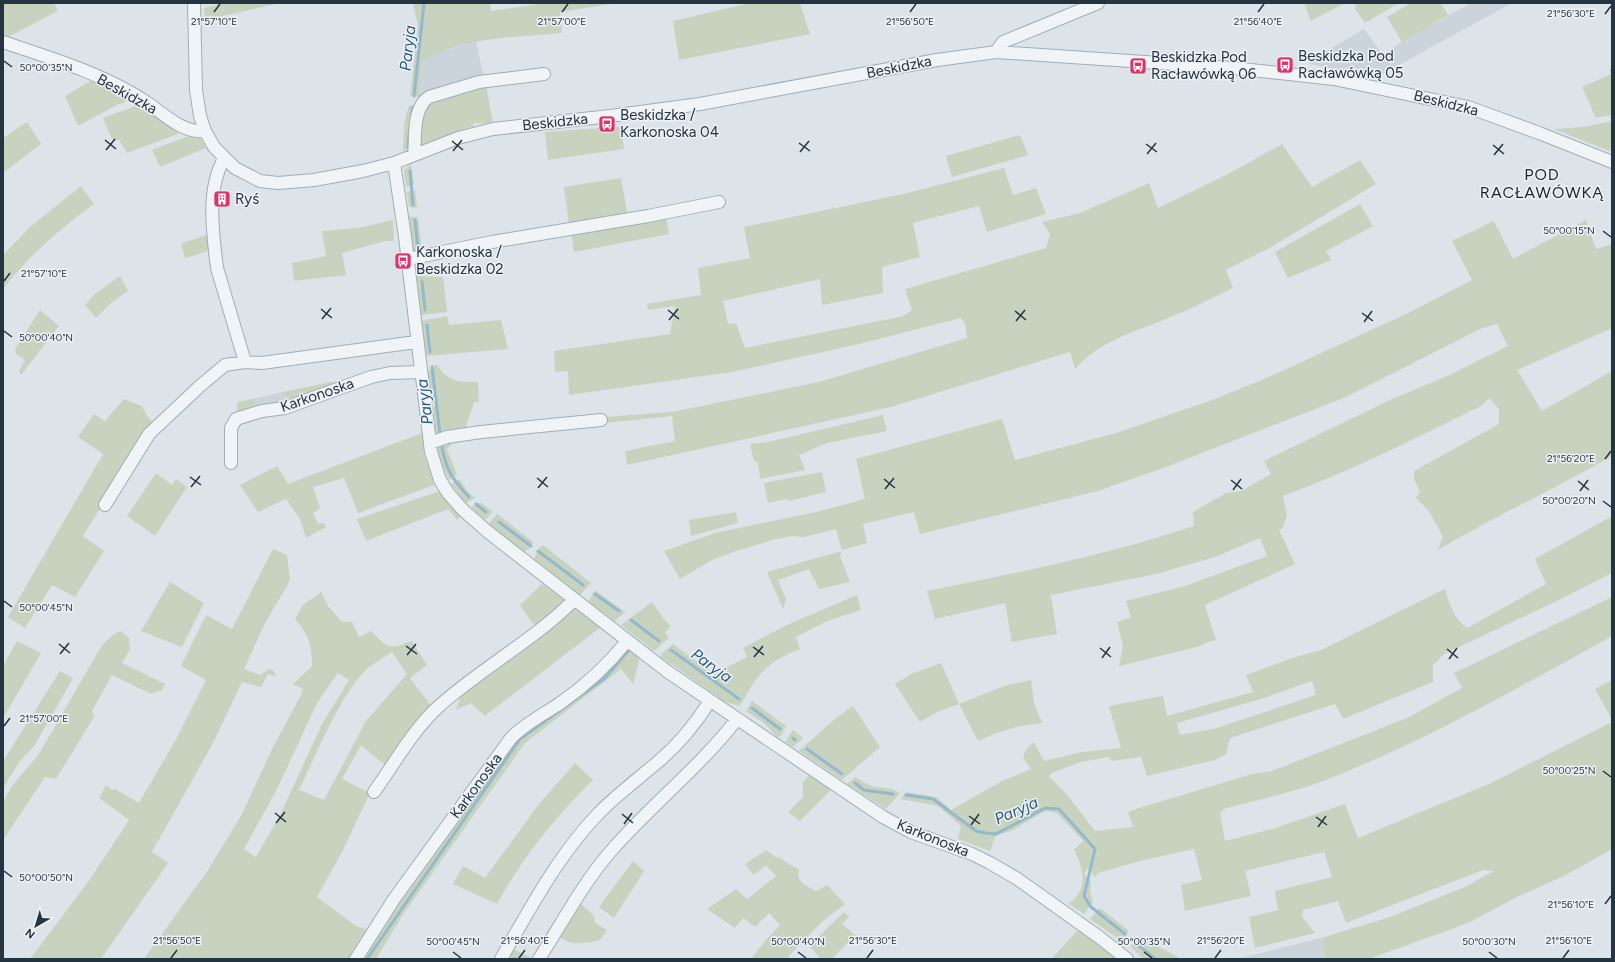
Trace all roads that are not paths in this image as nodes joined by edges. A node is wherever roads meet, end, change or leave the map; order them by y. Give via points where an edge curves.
1 (194, 3) edge
2 (1098, 3) edge
3 (3, 42) edge
4 (996, 52) junction
5 (544, 74) dead end
6 (205, 131) junction
7 (414, 155) junction
8 (224, 159) junction
9 (1612, 162) edge
10 (394, 163) junction
11 (719, 202) dead end
12 (408, 259) junction
13 (416, 342) junction
14 (245, 362) junction
15 (420, 372) junction
16 (602, 420) dead end
17 (430, 443) junction
18 (231, 463) dead end
19 (105, 505) dead end
20 (574, 600) junction
21 (627, 641) junction
22 (710, 701) junction
23 (737, 719) junction
24 (374, 792) dead end
25 (356, 959) edge
26 (501, 959) edge
27 (538, 959) edge
28 (1127, 959) edge

1 - 6 street, Beskidzka via 196,90
2 - 4 street via 1003,42
3 - 6 street, Beskidzka via 94,76 135,95 189,130
4 - 7 street, Beskidzka via 937,60 700,104 493,129 458,138
4 - 9 street, Beskidzka via 1234,68 1334,79 1468,107
5 - 7 street via 479,82 429,97 422,102 418,111
6 - 8 street, Beskidzka
7 - 10 street, Beskidzka
8 - 10 street, Beskidzka via 260,181 285,184 328,178
8 - 14 street via 216,176 213,196 215,253 217,268
10 - 12 street, Karkonoska
11 - 12 street
12 - 13 street, Karkonoska
13 - 14 street via 262,363
13 - 15 street, Karkonoska
14 - 19 street via 225,366 149,434
15 - 17 street, Karkonoska
15 - 18 street, Karkonoska via 380,374 285,408 262,411 236,420 231,428
16 - 17 street via 481,432 447,437
17 - 20 street, Karkonoska via 440,480 460,507
20 - 21 street, Karkonoska
20 - 24 street via 515,650 473,679 438,708 408,744
21 - 22 street, Karkonoska
21 - 25 street, Karkonoska via 612,660 589,681 526,724 511,738 394,899
22 - 23 street, Karkonoska
22 - 26 street via 674,747 613,798 584,829 550,877
23 - 27 street via 596,868
23 - 28 street, Karkonoska via 883,817 911,832 972,854 1002,869

